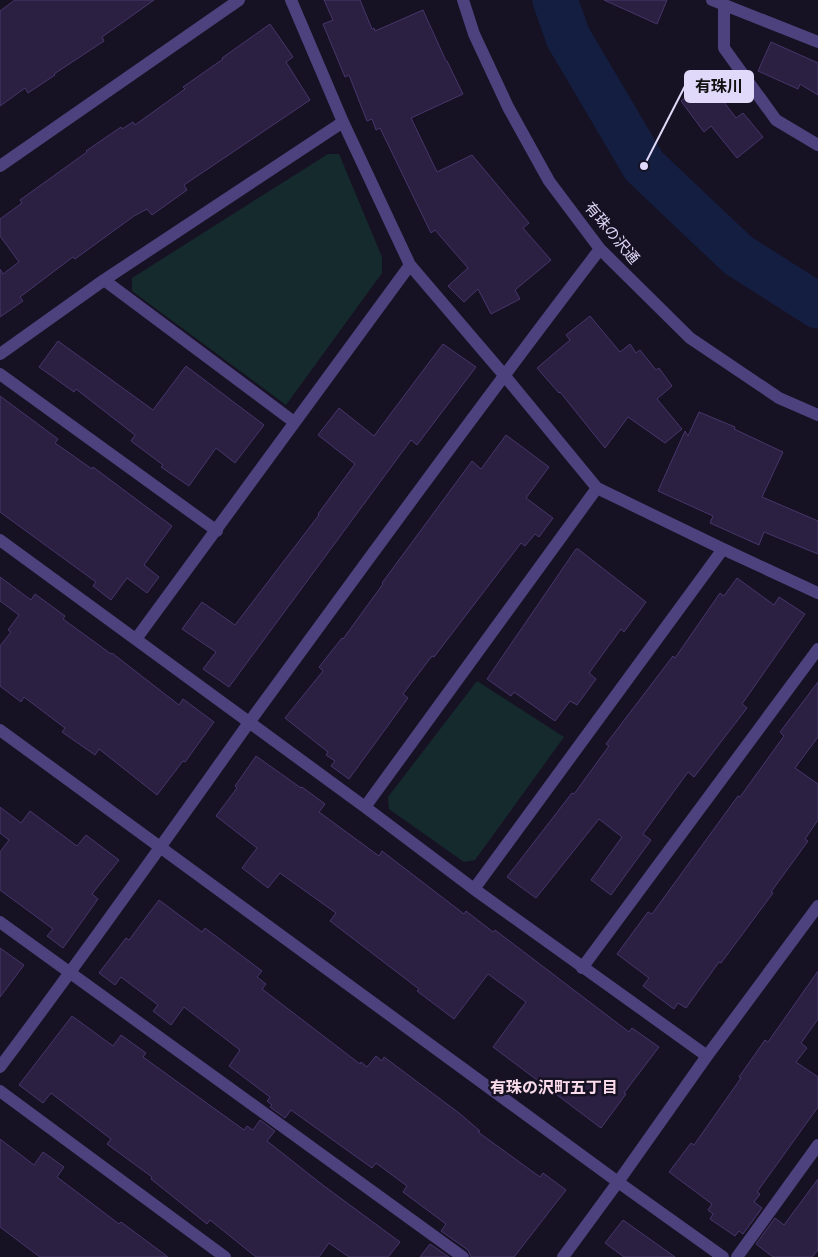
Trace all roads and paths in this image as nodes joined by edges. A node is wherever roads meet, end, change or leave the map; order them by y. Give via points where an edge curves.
1 (239, 0) edge
2 (291, 0) edge
3 (463, 0) edge
4 (718, 3) edge
5 (818, 42) edge
6 (343, 122) junction
7 (818, 145) edge
8 (0, 166) edge
9 (600, 249) junction
10 (410, 265) junction
11 (104, 280) junction
12 (0, 354) edge
13 (0, 374) edge
14 (504, 375) junction
15 (818, 415) edge
16 (294, 422) junction
17 (597, 488) junction
18 (217, 531) junction
19 (0, 540) edge
20 (723, 549) junction
21 (818, 593) edge
22 (136, 640) junction
23 (818, 649) edge
24 (249, 723) junction
25 (0, 730) edge
26 (365, 807) junction
27 (161, 847) junction
28 (474, 889) junction
29 (818, 906) edge
30 (0, 922) edge
31 (582, 968) junction
32 (71, 973) junction
33 (707, 1056) junction
34 (0, 1067) edge
35 (0, 1091) edge
36 (818, 1146) edge
37 (618, 1182) junction
38 (225, 1257) edge
39 (462, 1257) edge
40 (563, 1257) edge
41 (723, 1257) edge
42 (736, 1257) edge

1 - 8 street
2 - 6 street
3 - 9 street, 有珠の沢通 via 474,34 508,107 549,181
4 - 5 street
4 - 7 street via 724,48 776,120
6 - 10 street
6 - 11 street
9 - 14 street
9 - 15 street, 有珠の沢通 via 690,338 779,398
10 - 14 street
10 - 16 street
11 - 12 street
11 - 16 street
13 - 18 street
14 - 17 street
14 - 24 street
16 - 18 street
17 - 20 street
17 - 26 street
18 - 22 street
19 - 22 street
20 - 21 street
20 - 28 street
22 - 24 street
23 - 31 street
24 - 26 street
24 - 27 street
25 - 27 street
26 - 28 street
27 - 32 street
27 - 37 street
28 - 31 street
29 - 33 street
30 - 32 street
31 - 33 street
32 - 34 street
32 - 39 street
33 - 37 street
35 - 38 street
36 - 42 street
37 - 40 street
37 - 41 street

